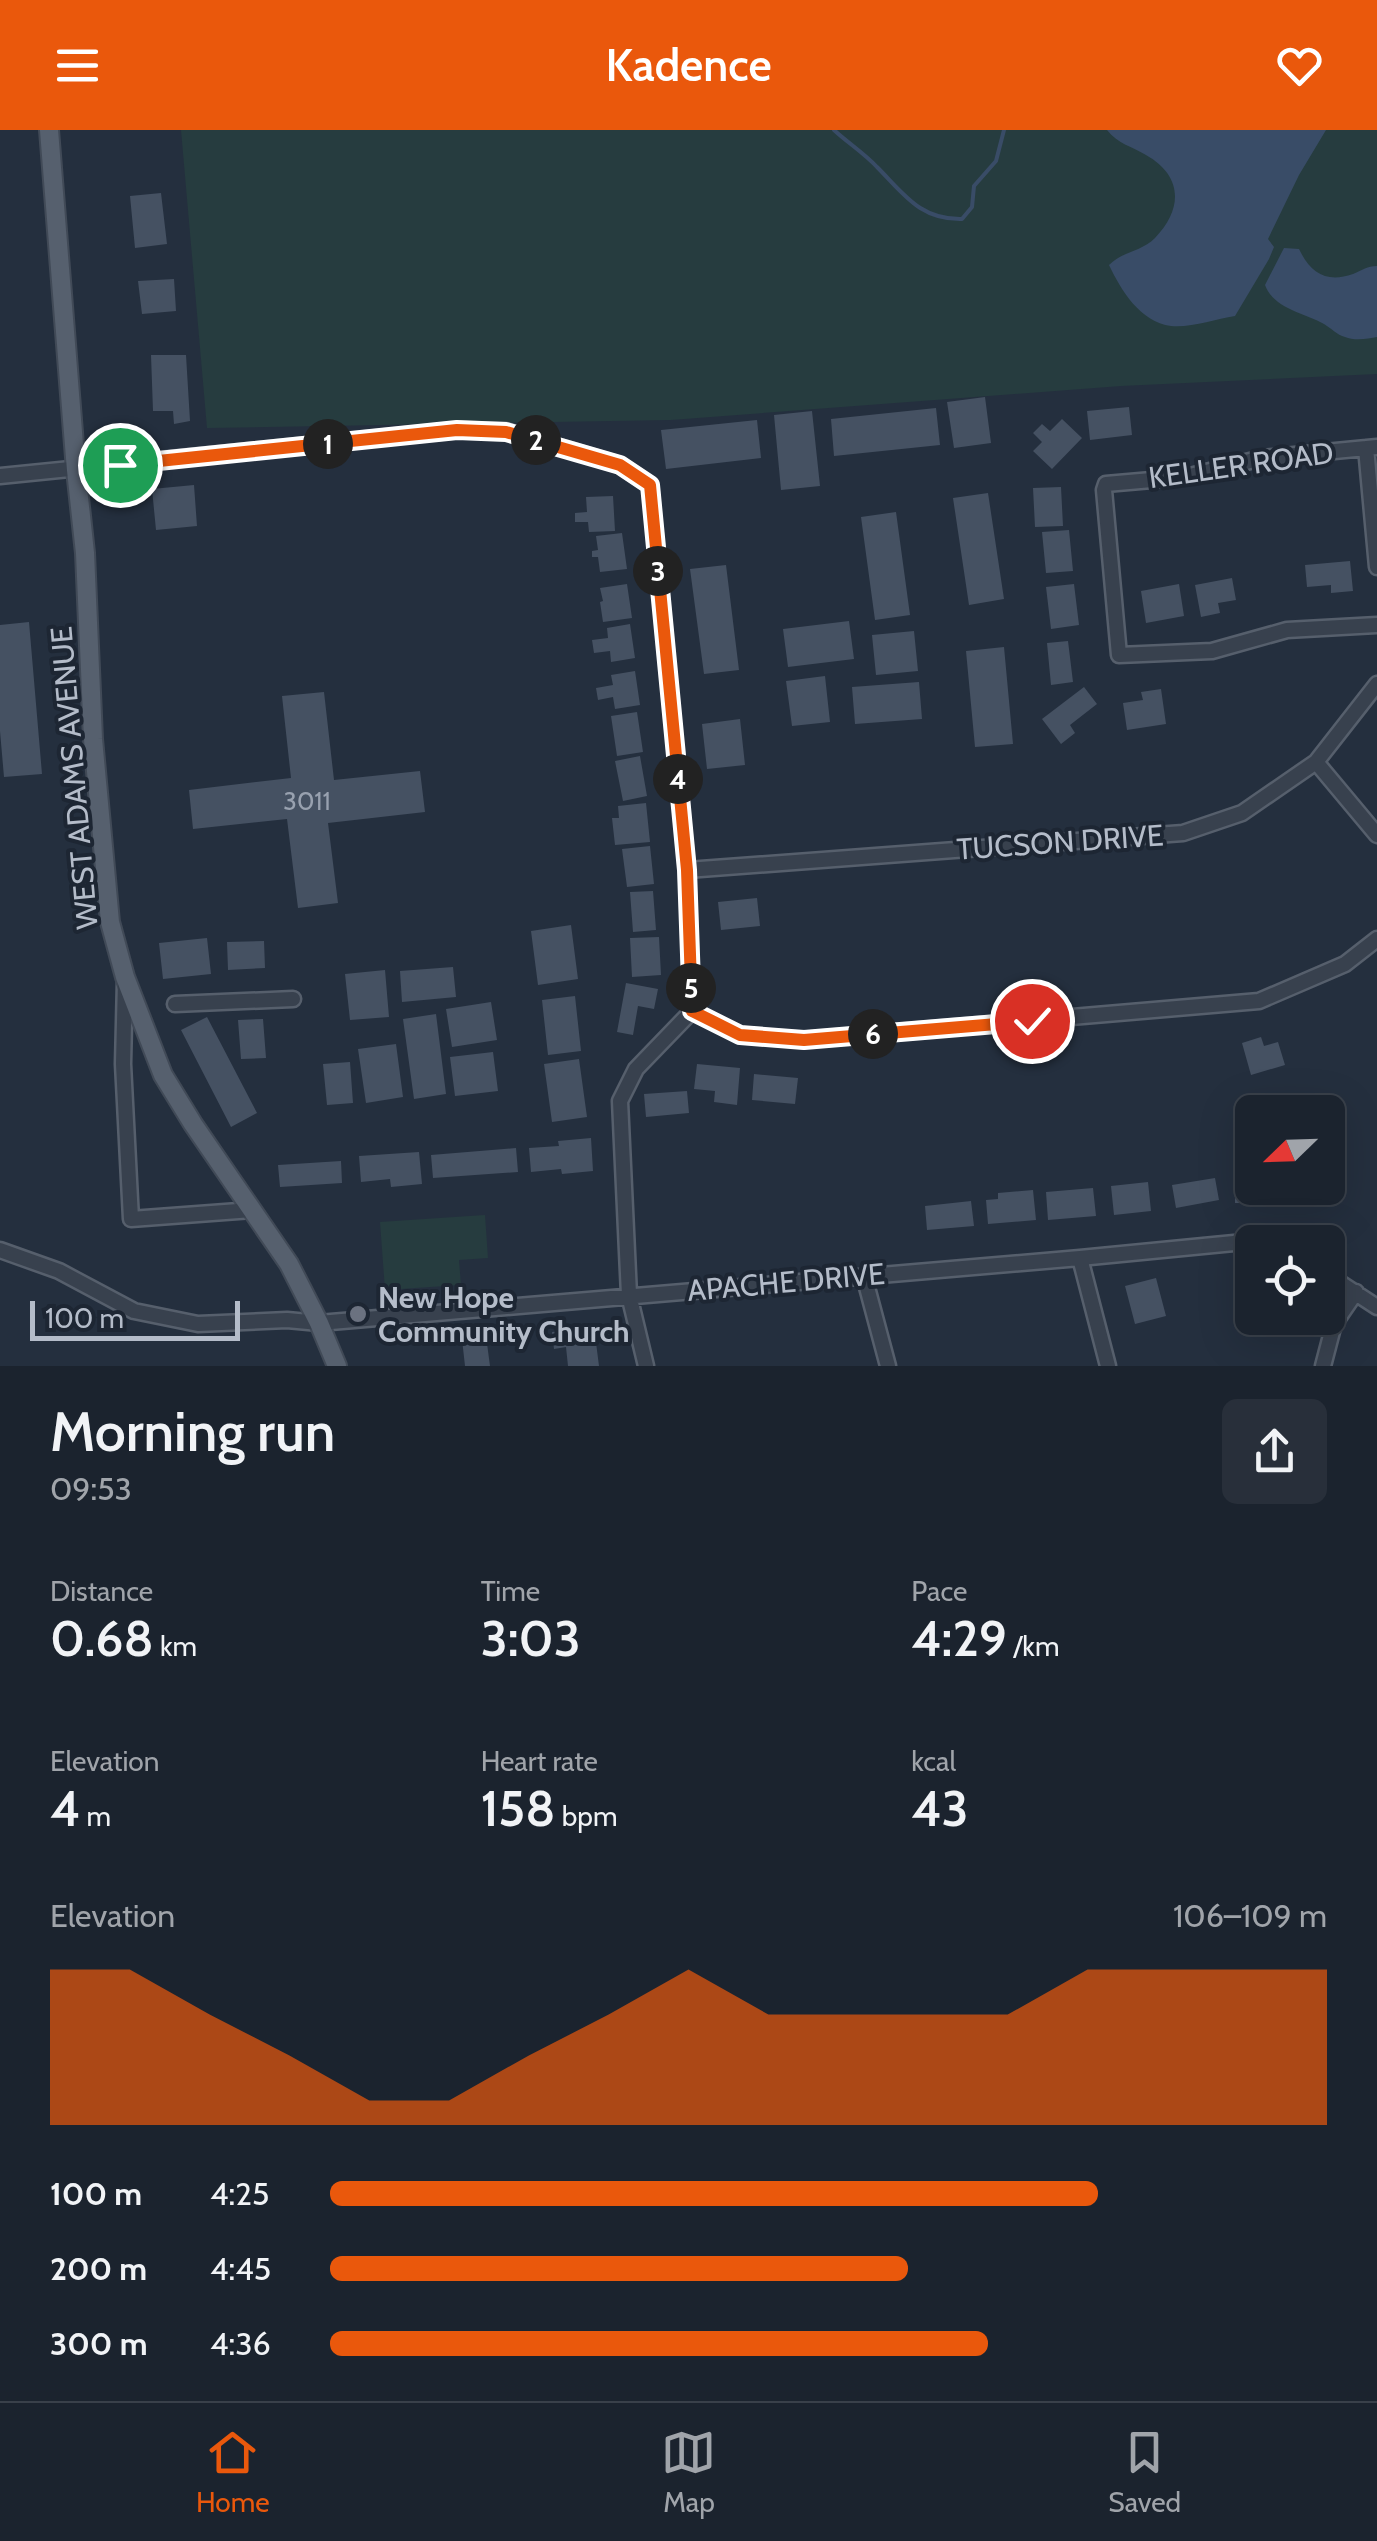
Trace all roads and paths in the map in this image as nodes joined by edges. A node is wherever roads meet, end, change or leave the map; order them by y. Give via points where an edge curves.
1 (49, 130) edge
2 (1371, 447) edge
3 (76, 470) junction
4 (0, 476) edge
5 (1377, 567) edge
6 (1377, 625) edge
7 (1377, 684) edge
8 (1316, 762) junction
9 (1377, 835) edge
10 (687, 870) junction
11 (1377, 939) edge
12 (125, 977) junction
13 (294, 1000) dead end
14 (175, 1004) dead end
15 (692, 1011) junction
16 (252, 1210) junction
17 (1235, 1243) edge
18 (0, 1250) edge
19 (1080, 1258) junction
20 (864, 1276) junction
21 (1345, 1285) edge
22 (1356, 1292) junction
23 (628, 1295) junction
24 (1377, 1307) edge
25 (320, 1322) junction
26 (337, 1366) edge
27 (646, 1366) edge
28 (888, 1366) edge
29 (1108, 1366) edge
30 (1323, 1366) edge

1 - 3 main road, WEST ADAMS AVENUE
2 - 5 street
2 - 6 street, KELLER ROAD via 1262,458 1186,477 1106,484 1104,490 1119,655 1212,652 1286,630
3 - 4 street
3 - 10 street via 457,430 506,432 620,465 650,485
3 - 12 main road, WEST ADAMS AVENUE via 110,922
7 - 8 street, TUCSON DRIVE
8 - 9 street
8 - 10 street, TUCSON DRIVE via 1242,813 1184,833
10 - 15 street
11 - 15 street via 1346,964 1259,1001 804,1040 740,1035
12 - 16 main road, WEST ADAMS AVENUE via 162,1075
12 - 16 street via 132,1220
13 - 14 street
15 - 23 street via 636,1069 620,1100
16 - 25 main road, WEST ADAMS AVENUE
17 - 19 street, APACHE DRIVE
18 - 25 street, APACHE DRIVE via 134,1310 177,1320
19 - 20 street, APACHE DRIVE
19 - 29 street
20 - 23 street, APACHE DRIVE
20 - 28 street
21 - 22 street
22 - 24 street
22 - 30 street via 1334,1324
23 - 25 street, APACHE DRIVE
23 - 27 street
25 - 26 main road, WEST ADAMS AVENUE

